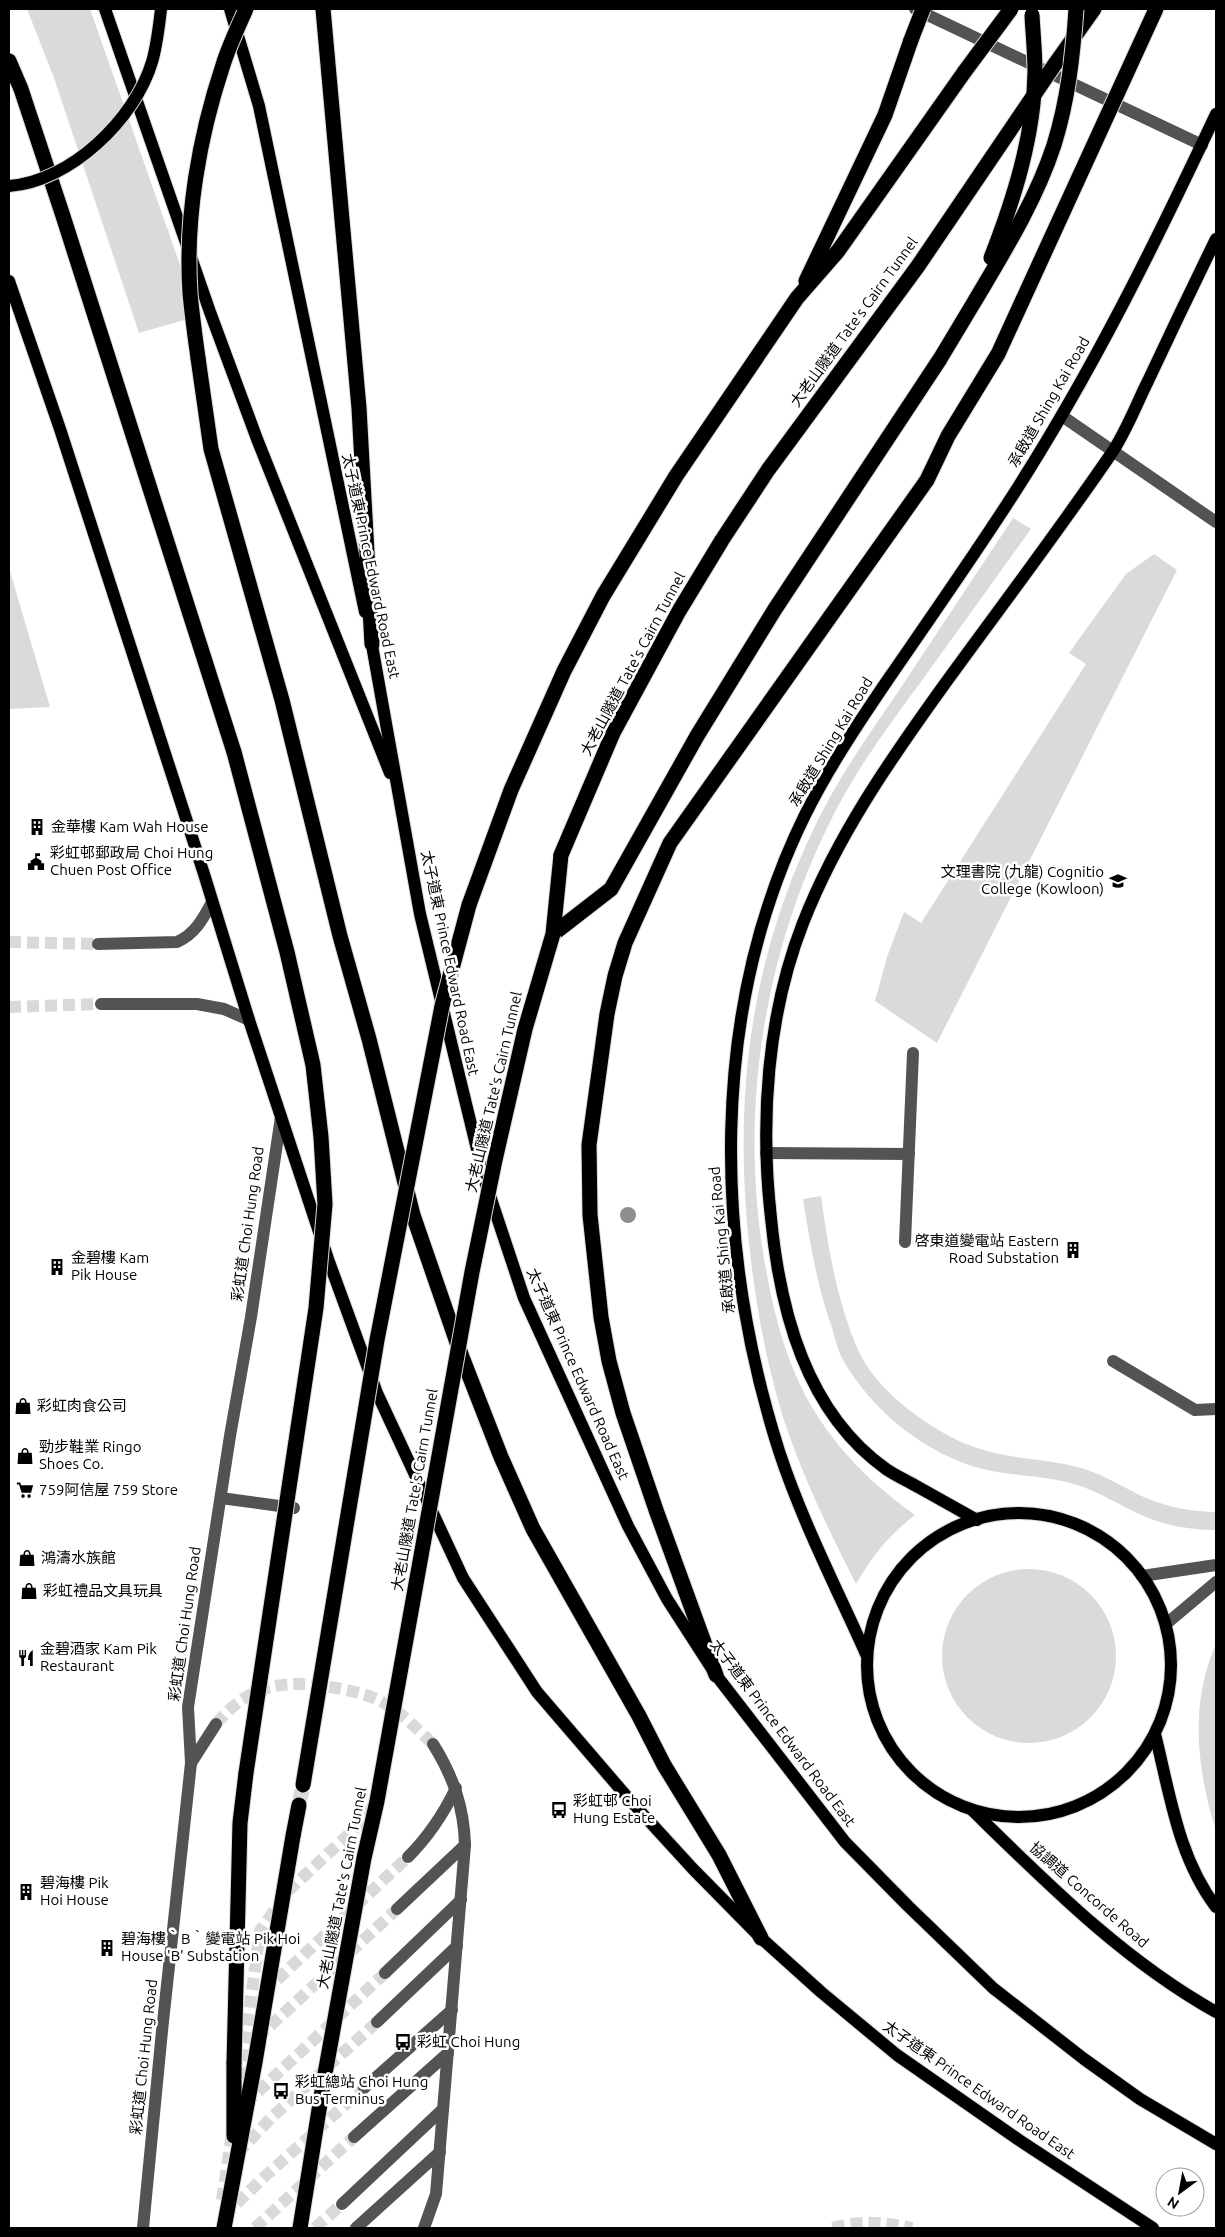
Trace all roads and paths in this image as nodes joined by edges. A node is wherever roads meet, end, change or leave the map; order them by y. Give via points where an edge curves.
1 (161, 9) edge
2 (230, 9) edge
3 (246, 9) edge
4 (323, 9) edge
5 (915, 9) edge
6 (923, 9) edge
7 (1011, 9) edge
8 (1030, 9) edge
9 (1076, 9) edge
10 (1094, 9) edge
11 (1156, 9) edge
12 (106, 14) edge
13 (9, 61) edge
14 (1216, 114) edge
15 (1202, 145) junction
16 (9, 186) edge
17 (1216, 239) edge
18 (9, 281) edge
19 (797, 298) junction
20 (976, 299) junction
21 (1062, 416) junction
22 (1114, 450) junction
23 (1216, 522) edge
24 (372, 644) junction
25 (400, 798) junction
26 (212, 902) junction
27 (554, 934) junction
28 (98, 944) tunnel mouth
29 (101, 1004) tunnel mouth
30 (249, 1020) junction
31 (913, 1053) dead end
32 (281, 1116) junction
33 (766, 1153) junction
34 (909, 1154) junction
35 (905, 1242) dead end
36 (1112, 1361) dead end
37 (1216, 1409) edge
38 (221, 1498) junction
39 (294, 1508) dead end
40 (977, 1520) junction
41 (1216, 1565) edge
42 (1142, 1576) junction
43 (1216, 1582) edge
44 (1166, 1624) junction
45 (866, 1654) junction
46 (716, 1675) junction
47 (216, 1724) tunnel mouth
48 (1156, 1734) junction
49 (433, 1744) tunnel mouth
50 (191, 1764) junction
51 (303, 1785) tunnel mouth
52 (456, 1788) junction
53 (299, 1805) tunnel mouth
54 (972, 1810) junction
55 (465, 1845) junction
56 (408, 1857) tunnel mouth
57 (461, 1900) junction
58 (1216, 1907) edge
59 (397, 1909) tunnel mouth
60 (761, 1938) junction
61 (456, 1946) junction
62 (385, 1973) tunnel mouth
63 (452, 2010) junction
64 (1216, 2012) edge
65 (377, 2022) tunnel mouth
66 (448, 2053) junction
67 (364, 2088) tunnel mouth
68 (443, 2109) junction
69 (354, 2137) tunnel mouth
70 (1216, 2144) edge
71 (440, 2152) junction
72 (234, 2170) junction
73 (342, 2204) tunnel mouth
74 (143, 2228) edge
75 (224, 2228) edge
76 (300, 2228) edge
77 (356, 2228) edge
78 (424, 2228) edge
79 (1153, 2228) edge

1 - 16 main road, bridge via 152,62 142,87 121,118 87,152 63,168 38,180
2 - 24 main road, 太子道東 Prince Edward Road East via 259,106
3 - 60 highway, bridge via 223,64 207,118 195,185 190,239 191,302 211,449 282,700 413,1215 462,1357 533,1528 664,1766 719,1855
4 - 24 highway via 359,408
5 - 15 street
6 - 19 highway, bridge via 884,115
7 - 19 highway, bridge via 838,252
8 - 20 highway, bridge via 1035,73 1024,152 1002,230
9 - 20 highway, bridge via 1072,61 1053,146 1036,190
10 - 27 highway, 大老山隧道 Tate's Cairn Tunnel, bridge via 918,266 768,470 680,611 613,733 561,855
11 - 46 highway, bridge via 998,354 948,436 927,480 670,842 637,914 614,976 589,1145 590,1215 600,1317 608,1361 641,1467
12 - 25 main road via 257,440
13 - 72 highway, bridge via 63,216 234,752 303,1015 317,1090 325,1204 316,1308 240,1823
14 - 15 main road, 承啟道 Shing Kai Road
15 - 21 main road, 承啟道 Shing Kai Road via 1128,297
17 - 22 main road
18 - 26 main road, 太子道東 Prince Edward Road East
19 - 51 highway, bridge via 676,476 603,596 538,726 469,905 442,1006 377,1340
20 - 27 highway via 775,609 697,736 611,889
21 - 22 street
21 - 45 main road, 承啟道 Shing Kai Road via 1008,504 833,763 805,814 773,891 745,995 736,1055 730,1149 732,1204 753,1354 777,1445 796,1496
22 - 23 street
22 - 33 main road via 901,746 873,788 823,878 802,925 776,1027 769,1079
24 - 25 main road, 太子道東 Prince Edward Road East
25 - 46 main road, 太子道東 Prince Edward Road East via 420,914 451,1049 484,1178 524,1298 628,1526 667,1599
26 - 28 street via 202,922 177,942
26 - 30 main road, 太子道東 Prince Edward Road East
27 - 76 highway, 大老山隧道 Tate's Cairn Tunnel, bridge via 510,1088 472,1272 328,2057
29 - 30 street via 197,1004 224,1009
30 - 32 main road, 太子道東 Prince Edward Road East
31 - 34 street
32 - 38 street, 彩虹道 Choi Hung Road
32 - 60 main road, 太子道東 Prince Edward Road East via 377,1393 463,1578 543,1698 693,1870
33 - 34 street
33 - 40 main road via 772,1237 782,1289 795,1340 822,1400 862,1450 887,1470
34 - 35 street
36 - 37 street via 1195,1410
38 - 39 street
38 - 50 street, 彩虹道 Choi Hung Road via 188,1707
40 - 42 main road via 1007,1514 1038,1514 1069,1521 1097,1534 1122,1552
40 - 45 main road via 942,1534 906,1562 889,1584 873,1618
41 - 42 street
42 - 44 main road
43 - 44 street
44 - 48 main road via 1172,1661 1168,1699
45 - 54 main road via 869,1694 882,1732 904,1766 935,1793
46 - 70 main road, 太子道東 Prince Edward Road East via 845,1842 993,1988 1140,2099
47 - 50 street
48 - 54 main road via 1130,1770 1097,1797 1057,1813 1014,1817
48 - 58 main road via 1176,1824 1190,1862
49 - 52 street
50 - 74 street, 彩虹道 Choi Hung Road
52 - 55 street via 464,1820
52 - 56 street via 434,1828
53 - 72 highway, bridge
54 - 64 main road, 協調道 Concorde Road via 1108,1938 1157,1975
55 - 57 street
55 - 59 street
57 - 61 street
57 - 62 street
60 - 79 main road, 太子道東 Prince Edward Road East via 897,2055
61 - 63 street
61 - 65 street
63 - 66 street
63 - 67 street
66 - 68 street
66 - 69 street
68 - 71 street
68 - 73 street
71 - 77 street
71 - 78 street via 436,2194
72 - 75 highway, bridge

